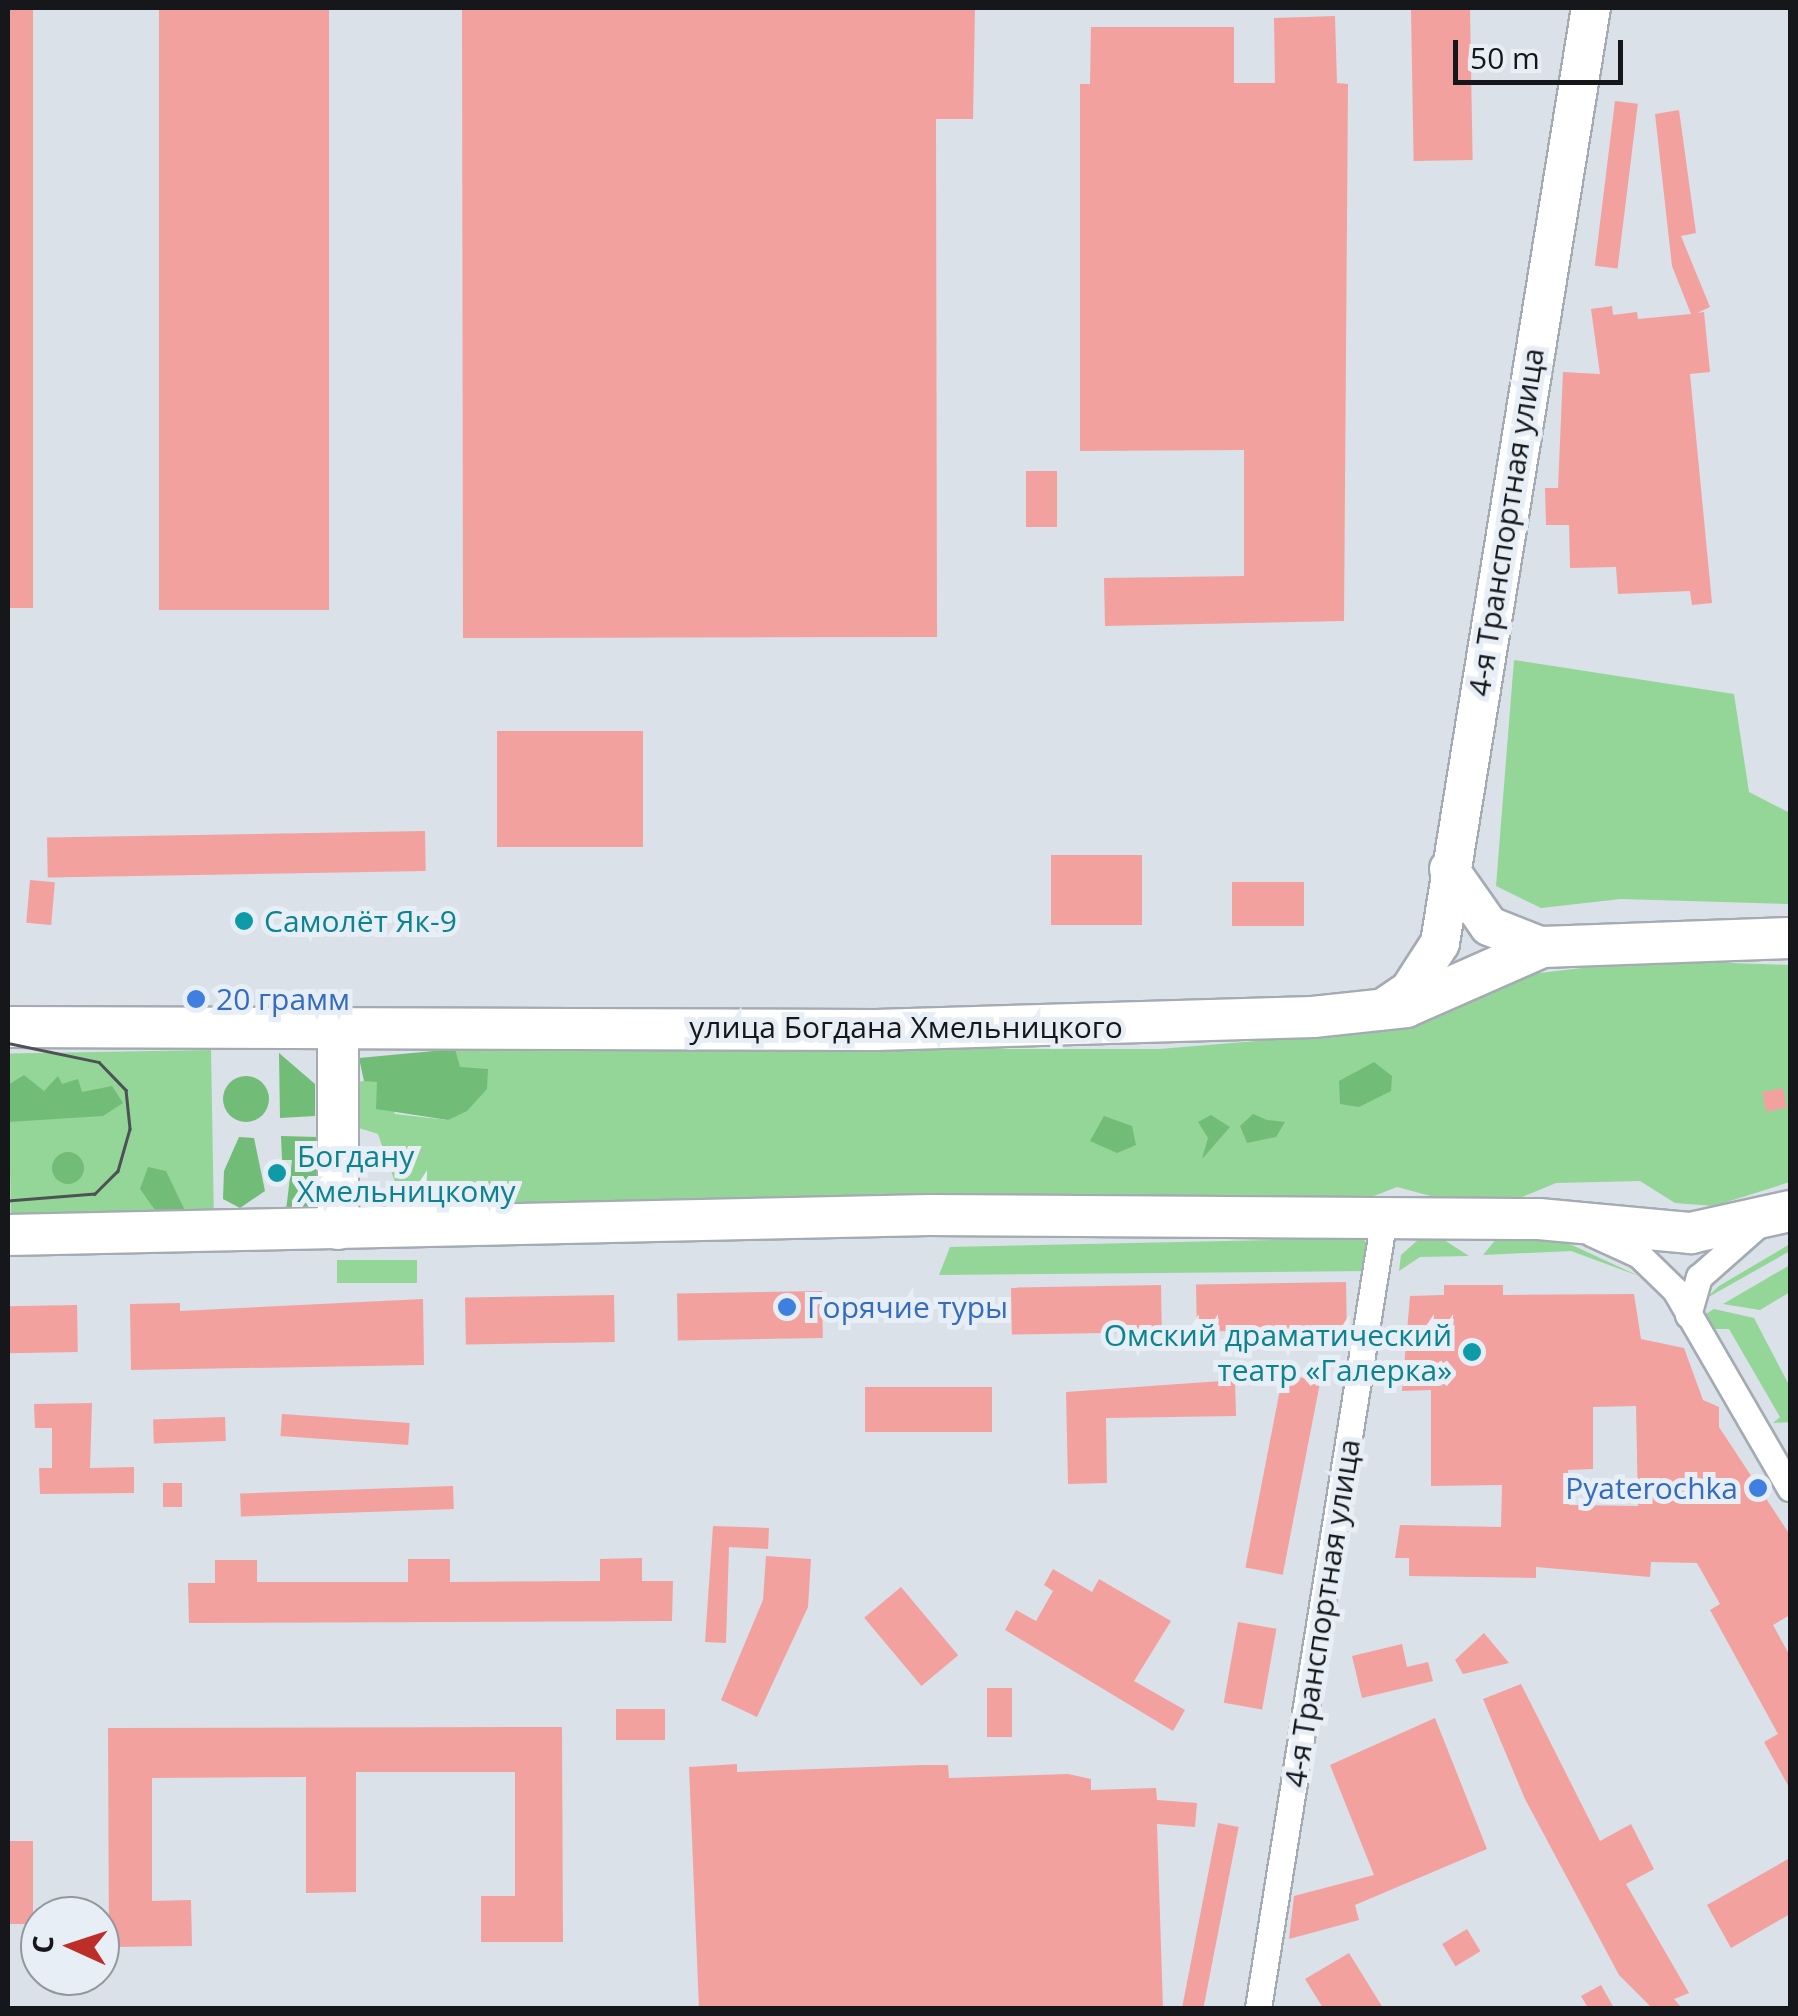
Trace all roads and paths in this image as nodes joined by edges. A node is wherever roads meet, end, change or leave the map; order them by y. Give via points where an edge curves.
1 (1591, 8) edge
2 (1449, 869) junction
3 (1790, 938) edge
4 (1542, 947) junction
5 (1377, 1012) junction
6 (338, 1024) junction
7 (8, 1028) edge
8 (1384, 1217) junction
9 (1774, 1217) edge
10 (1565, 1222) junction
11 (338, 1229) junction
12 (8, 1235) edge
13 (1688, 1315) junction
14 (1790, 1488) edge
15 (1258, 2008) edge

1 - 2 main road, 4-я Транспортная улица
2 - 4 main road via 1488,926
2 - 5 main road, 4-я Транспортная улица via 1429,966
3 - 4 main road, улица Богдана Хмельницкого
4 - 5 main road, улица Богдана Хмельницкого
5 - 6 main road, улица Богдана Хмельницкого via 876,1030
6 - 7 main road, улица Богдана Хмельницкого
6 - 11 main road
8 - 10 main road
8 - 11 main road via 929,1215
8 - 15 street, 4-я Транспортная улица
9 - 10 main road via 1691,1233
9 - 13 street via 1700,1277
10 - 13 street via 1651,1264
11 - 12 main road
13 - 14 street

